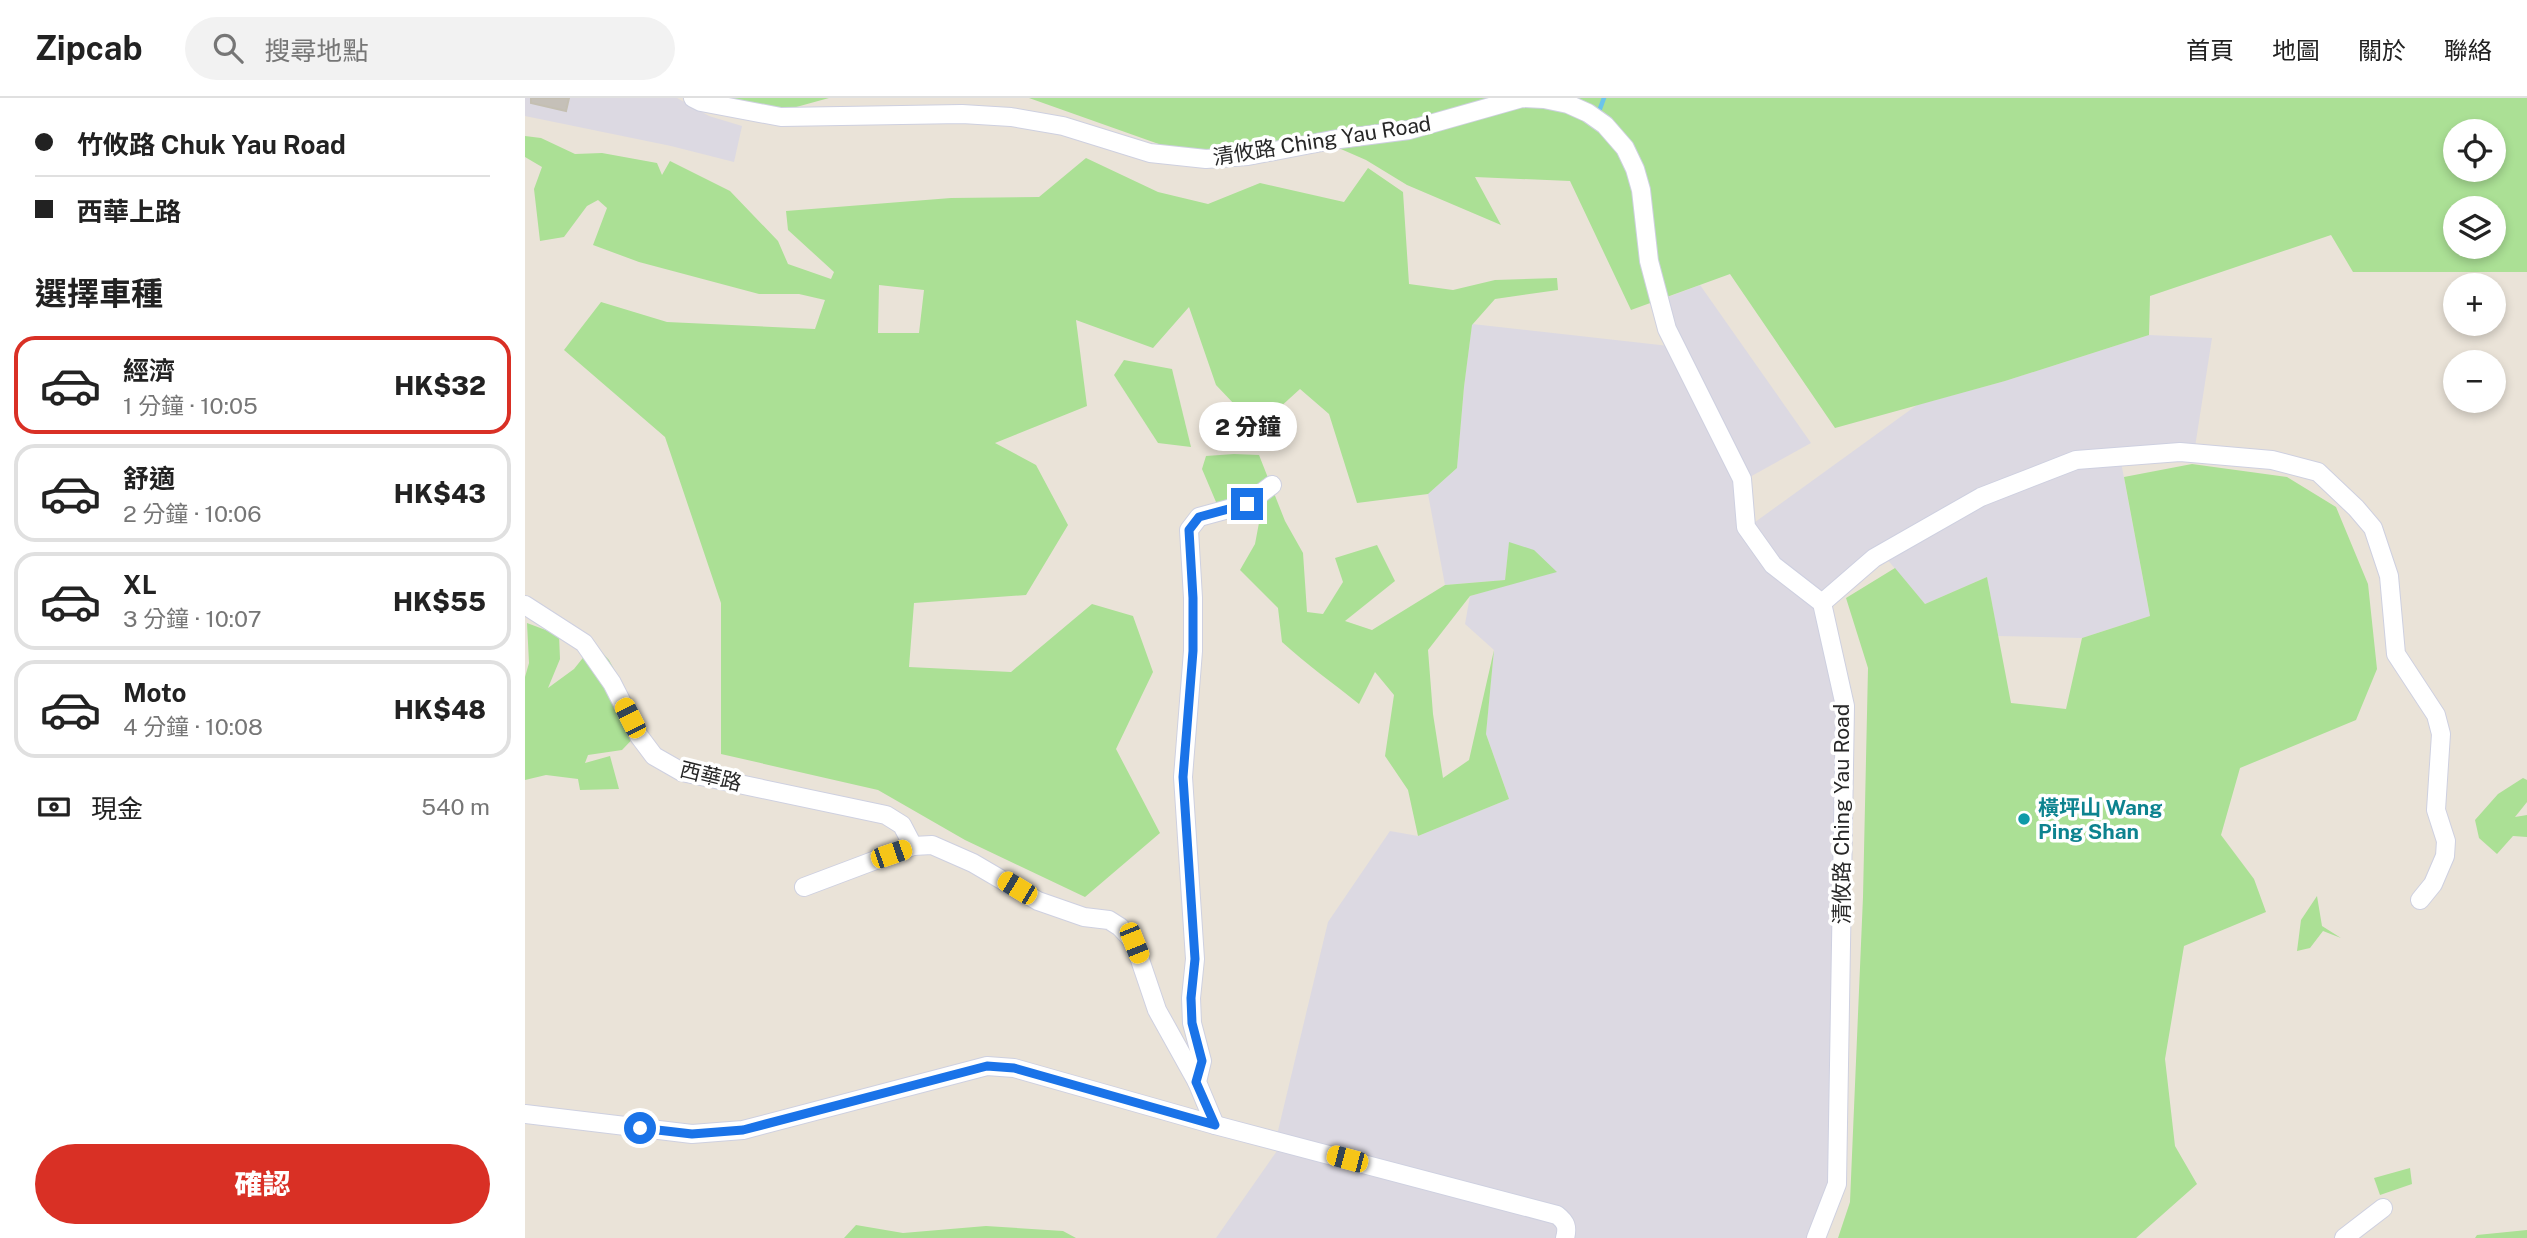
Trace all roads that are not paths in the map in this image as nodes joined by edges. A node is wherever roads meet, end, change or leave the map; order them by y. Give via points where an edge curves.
1 (694, 98) edge
2 (1272, 485) dead end
3 (1822, 604) junction
4 (525, 605) edge
5 (913, 846) junction
6 (804, 887) dead end
7 (2420, 900) dead end
8 (1196, 1082) junction
9 (525, 1114) edge
10 (1215, 1125) junction
11 (2383, 1208) dead end
12 (1565, 1238) edge
13 (1816, 1238) edge
14 (2344, 1238) edge

1 - 3 street, 清攸路 Ching Yau Road via 781,117 962,114 1020,118 1150,153 1206,159 1409,130 1522,98 1579,108 1619,140 1635,169 1649,261 1667,329 1742,480 1746,527 1773,565
2 - 8 street via 1247,504 1199,517 1189,530 1193,651 1183,777 1195,959 1192,1023 1202,1061
3 - 7 street via 1874,558 1969,504 2076,460 2180,452 2272,460 2318,472 2373,528 2389,576 2396,654 2436,715 2441,747 2436,810 2446,841 2445,856
3 - 13 street, 清攸路 Ching Yau Road via 1845,706 1837,1184
4 - 5 street, 西華路 via 584,643 655,757 682,772 886,815 902,825
5 - 6 street
5 - 8 street via 932,845 1038,901 1120,927 1134,943 1157,1010
8 - 10 street
9 - 10 street via 692,1134 743,1130 987,1066 1014,1068
10 - 12 street via 1557,1215 1565,1221
11 - 14 street

